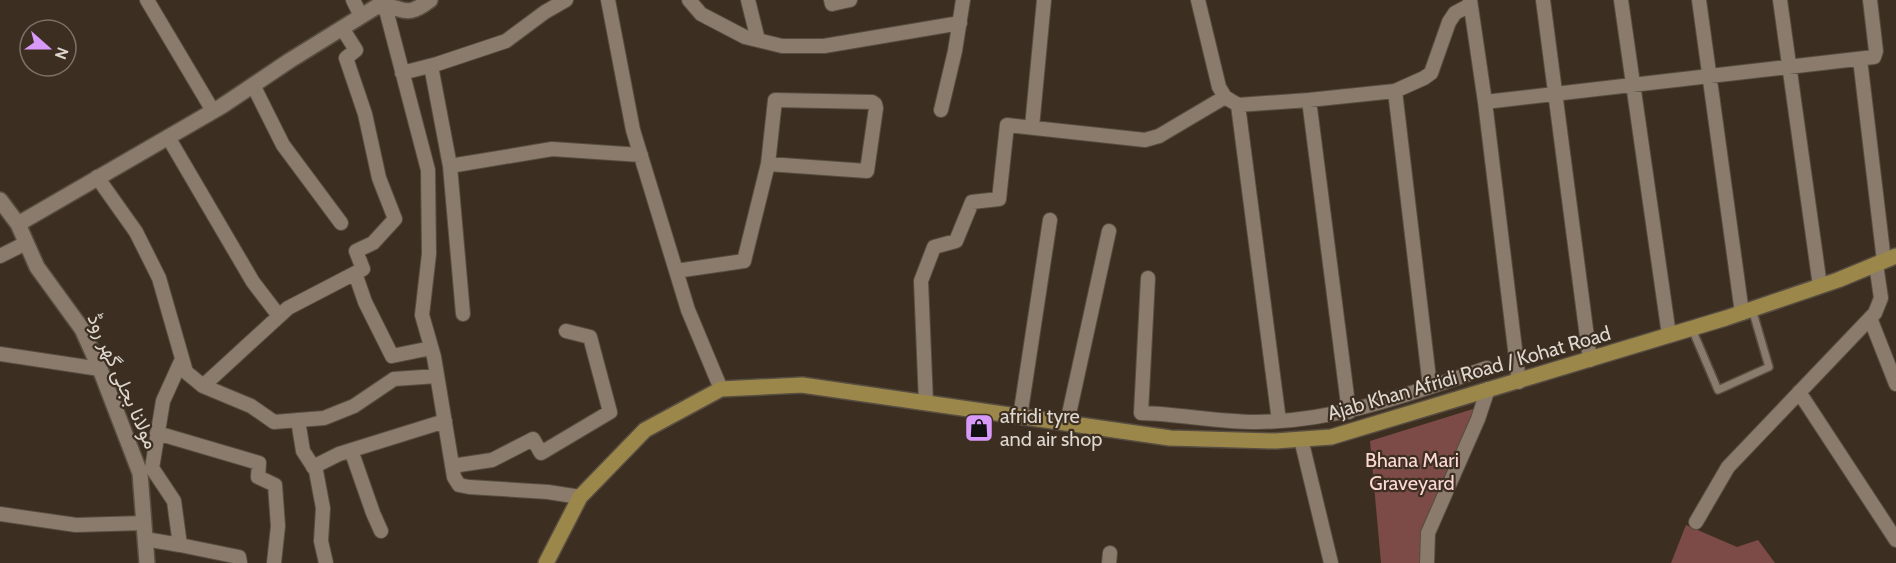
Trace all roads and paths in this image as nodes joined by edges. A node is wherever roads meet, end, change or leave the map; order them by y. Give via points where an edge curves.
1 (147, 0) edge
2 (354, 0) edge
3 (430, 0) edge
4 (566, 0) edge
5 (608, 0) edge
6 (690, 0) edge
7 (748, 0) edge
8 (831, 0) edge
9 (850, 0) edge
10 (963, 0) edge
11 (1044, 0) edge
12 (1198, 0) edge
13 (1543, 0) edge
14 (1621, 0) edge
15 (1700, 0) edge
16 (1780, 0) edge
17 (1870, 0) edge
18 (1470, 3) edge
19 (385, 6) junction
20 (361, 16) junction
21 (960, 23) junction
22 (342, 28) junction
23 (758, 40) junction
24 (1860, 59) junction
25 (431, 66) junction
26 (1789, 67) junction
27 (402, 73) junction
28 (1710, 76) junction
29 (254, 85) junction
30 (1634, 85) junction
31 (1395, 91) junction
32 (1555, 94) junction
33 (1225, 97) junction
34 (1309, 100) junction
35 (1485, 102) junction
36 (1238, 105) junction
37 (941, 110) dead end
38 (213, 111) junction
39 (1032, 127) junction
40 (168, 137) junction
41 (641, 154) junction
42 (768, 164) junction
43 (450, 166) junction
44 (97, 177) junction
45 (0, 200) edge
46 (1050, 220) dead end
47 (341, 223) dead end
48 (18, 224) junction
49 (1110, 231) dead end
50 (26, 243) junction
51 (0, 256) edge
52 (1886, 260) edge
53 (676, 271) junction
54 (355, 273) junction
55 (1148, 278) dead end
56 (1820, 286) junction
57 (1747, 311) junction
58 (464, 314) dead end
59 (279, 316) junction
60 (1870, 318) junction
61 (1692, 328) junction
62 (566, 332) dead end
63 (1669, 335) junction
64 (431, 348) junction
65 (0, 354) edge
66 (182, 359) junction
67 (1590, 360) junction
68 (1487, 368) dead end
69 (100, 369) junction
70 (437, 376) junction
71 (1518, 382) junction
72 (1896, 384) edge
73 (203, 386) junction
74 (1430, 387) junction
75 (721, 389) junction
76 (1488, 389) junction
77 (1799, 392) junction
78 (926, 403) junction
79 (1349, 412) junction
80 (1020, 417) junction
81 (297, 420) junction
82 (445, 421) junction
83 (1279, 421) junction
84 (1067, 423) junction
85 (157, 432) junction
86 (1301, 439) junction
87 (351, 450) junction
88 (452, 466) junction
89 (313, 467) junction
90 (580, 497) junction
91 (0, 513) edge
92 (1696, 522) dead end
93 (144, 523) junction
94 (381, 531) dead end
95 (146, 539) junction
96 (1896, 540) edge
97 (180, 545) junction
98 (147, 563) edge
99 (240, 563) edge
100 (274, 563) edge
101 (326, 563) edge
102 (546, 563) edge
103 (1331, 563) edge
104 (1427, 563) edge

1 - 38 street
2 - 20 street
3 - 19 street via 409,12
4 - 25 street via 506,41
5 - 41 street
6 - 23 street via 701,14
7 - 23 street
8 - 9 street via 832,4
10 - 21 street
11 - 39 street
12 - 33 street via 1215,77
13 - 32 street
14 - 30 street
15 - 28 street
16 - 26 street
17 - 24 street via 1876,51 1874,57
18 - 31 street via 1449,22 1431,72
18 - 35 street
19 - 20 street
19 - 27 street
20 - 22 street
21 - 23 street via 824,46 782,46
21 - 37 street
22 - 29 street
22 - 54 street via 356,50 346,58 365,114 379,178 395,219 373,243 356,251 363,269
24 - 26 street
24 - 52 street
25 - 27 street
25 - 43 street
26 - 28 street
26 - 56 street
27 - 64 street via 428,170 429,254 422,315
28 - 30 street
28 - 57 street
29 - 38 street
29 - 47 street via 283,145
30 - 32 street
30 - 63 street
31 - 34 street
31 - 74 street
32 - 35 street
32 - 67 street
33 - 36 street
33 - 39 street via 1159,136 1145,140
34 - 36 street
34 - 79 street
35 - 71 street
36 - 83 street
38 - 40 street
39 - 78 street via 1007,125 999,199 972,202 956,241 934,248 921,281
40 - 44 street
40 - 59 street via 247,272
41 - 43 street via 552,149
41 - 53 street
42 - 42 street via 867,171 875,104 775,100
42 - 53 street via 744,261
43 - 58 street
44 - 48 street
44 - 66 street via 136,232 159,278
45 - 48 street, مولانا بجلی گھر روڈ
46 - 80 street
48 - 50 street, مولانا بجلی گھر روڈ
49 - 84 street
50 - 51 street
50 - 69 street, مولانا بجلی گھر روڈ via 38,267 82,329
52 - 56 main road, Ajab Khan Afridi Road / Kohat Road
52 - 60 street via 1881,298
53 - 75 street
54 - 59 street
54 - 64 street via 364,302 392,357
55 - 83 street via 1142,413 1220,421
56 - 57 main road, Ajab Khan Afridi Road / Kohat Road
57 - 61 main road, Ajab Khan Afridi Road / Kohat Road
57 - 61 lane via 1768,367 1718,390
59 - 73 street
60 - 72 street
60 - 77 street
61 - 63 main road, Ajab Khan Afridi Road / Kohat Road
62 - 88 street via 590,338 610,412 541,453 533,439 492,460
63 - 67 main road, Ajab Khan Afridi Road / Kohat Road
64 - 70 street
65 - 69 street
66 - 73 street via 186,372
66 - 85 street via 163,401
67 - 71 main road, Ajab Khan Afridi Road / Kohat Road
68 - 74 street
69 - 93 street, مولانا بجلی گھر روڈ via 140,473
70 - 81 street via 394,379 354,406 324,418
70 - 82 street
71 - 76 main road, Ajab Khan Afridi Road / Kohat Road
73 - 81 street via 251,405 274,422
74 - 79 street
75 - 78 main road, Ajab Khan Afridi Road / Kohat Road via 802,385
75 - 90 main road, Ajab Khan Afridi Road / Kohat Road via 645,430
76 - 86 main road, Ajab Khan Afridi Road / Kohat Road via 1331,437
76 - 104 street via 1428,533
77 - 92 street via 1728,467
77 - 96 street
78 - 80 main road, Ajab Khan Afridi Road / Kohat Road
79 - 83 street
80 - 84 main road, Ajab Khan Afridi Road / Kohat Road
81 - 89 street via 303,451
82 - 87 street
82 - 88 street
84 - 86 main road, Ajab Khan Afridi Road / Kohat Road via 1170,438
85 - 97 street via 152,468 174,501
85 - 100 street via 260,463 258,477 275,485 278,526
86 - 103 street
87 - 89 street
87 - 94 street
88 - 90 street via 459,485
89 - 101 street via 323,508 321,541
90 - 102 main road, Ajab Khan Afridi Road / Kohat Road
91 - 93 street via 76,525
93 - 95 street, مولانا بجلی گھر روڈ
95 - 97 street
95 - 98 street, مولانا بجلی گھر روڈ
97 - 99 street via 239,557

